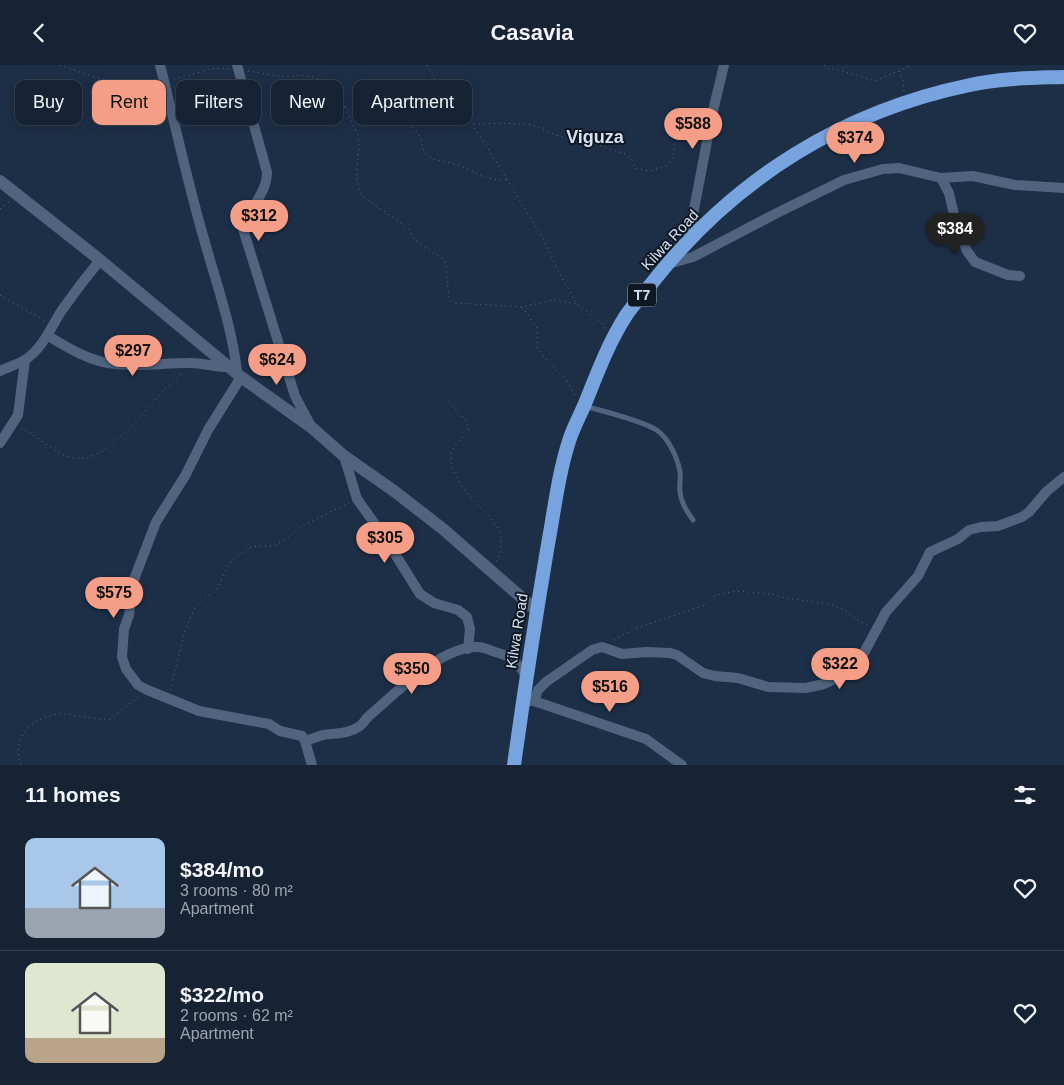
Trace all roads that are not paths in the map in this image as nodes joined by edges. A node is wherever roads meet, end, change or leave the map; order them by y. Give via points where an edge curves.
1 (160, 65) edge
2 (724, 65) edge
3 (237, 67) edge
4 (1064, 77) edge
5 (941, 178) junction
6 (0, 181) edge
7 (1064, 188) edge
8 (688, 241) junction
9 (100, 260) junction
10 (667, 265) junction
11 (1020, 277) dead end
12 (50, 331) junction
13 (25, 359) junction
14 (0, 371) edge
15 (236, 372) junction
16 (584, 405) junction
17 (311, 427) junction
18 (0, 443) edge
19 (344, 456) junction
20 (1064, 477) edge
21 (693, 520) dead end
22 (536, 611) junction
23 (468, 649) junction
24 (526, 677) junction
25 (529, 701) junction
26 (305, 741) junction
27 (312, 765) edge
28 (514, 765) edge
29 (682, 765) edge

1 - 15 street via 203,238 229,325
2 - 8 street
3 - 17 street via 268,172 261,195 243,229 296,396
4 - 8 highway, Kilwa Road / T7 via 972,85 926,96 864,118 785,159
5 - 7 street via 973,176 1015,185
5 - 10 street via 899,168 852,178 693,257
5 - 11 street via 949,193 966,251 975,261
6 - 9 street
8 - 10 highway, Kilwa Road / T7
9 - 12 street
9 - 15 street
10 - 16 highway, Kilwa Road / T7 via 627,314 604,353
12 - 13 street via 38,349
12 - 15 street via 68,349 113,364 190,362
13 - 14 street
13 - 18 street via 18,415
15 - 17 street
15 - 26 street via 185,476 156,522 133,583 122,657 126,669 145,689 199,711 297,733
16 - 21 lane via 658,431 677,463 682,503
16 - 22 highway, Kilwa Road / T7 via 563,462
17 - 19 street
19 - 22 street via 443,529
19 - 23 street via 357,499 420,594 467,617 470,629
20 - 25 street via 1022,517 998,526 969,530 930,552 918,576 886,612 860,660 835,679 806,688 768,687 738,678 714,677 697,671 678,655 670,653 622,654 602,647 592,650 546,682
22 - 24 highway, Kilwa Road / T7
23 - 24 street via 478,647 503,654 516,661
23 - 26 street via 440,659 407,683 361,726
24 - 25 highway, Kilwa Road / T7
25 - 28 highway, Kilwa Road / T7
25 - 29 street via 646,739
26 - 27 street

